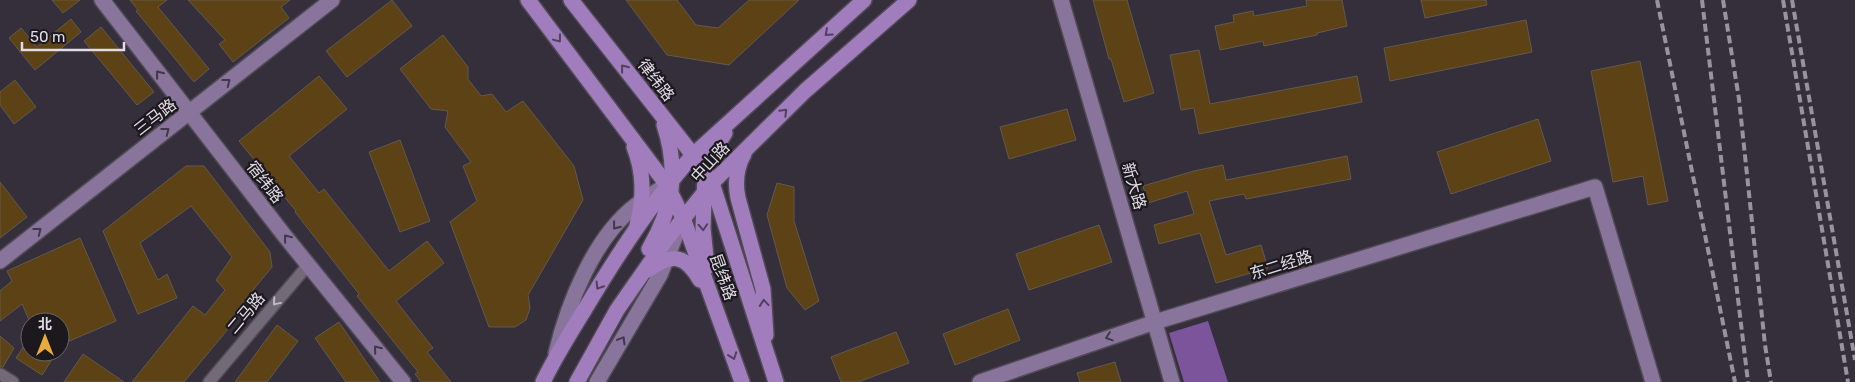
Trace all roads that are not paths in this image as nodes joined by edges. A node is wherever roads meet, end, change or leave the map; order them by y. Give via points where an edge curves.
1 (102, 0) edge
2 (332, 0) edge
3 (528, 0) edge
4 (571, 0) edge
5 (864, 0) edge
6 (909, 0) edge
7 (1061, 0) edge
8 (748, 104) junction
9 (654, 106) junction
10 (189, 113) junction
11 (628, 133) junction
12 (749, 146) junction
13 (693, 154) junction
14 (707, 183) junction
15 (670, 185) junction
16 (641, 202) junction
17 (683, 218) junction
18 (635, 231) junction
19 (668, 258) junction
20 (0, 261) edge
21 (308, 265) junction
22 (633, 286) junction
23 (712, 298) junction
24 (1155, 322) junction
25 (766, 352) junction
26 (556, 356) junction
27 (0, 374) edge
28 (13, 382) edge
29 (209, 382) edge
30 (403, 382) edge
31 (543, 382) edge
32 (577, 382) edge
33 (597, 382) edge
34 (742, 382) edge
35 (776, 382) edge
36 (980, 382) edge
37 (1172, 382) edge
38 (1653, 382) edge

10 -> 1 street, 宿纬路
10 -> 2 street, 三马路
3 -> 11 main road
9 -> 4 main road, 律纬路
5 -> 8 main road, 中山路
12 -> 6 main road, 中山路 via 805,91
7 - 24 street, 新大路
8 - 13 main road, 中山路
8 - 14 main road via 718,142 707,163
9 - 13 main road, 律纬路
9 - 15 main road via 670,143
20 -> 10 street, 三马路
21 -> 10 street, 宿纬路
11 - 15 main road
11 - 16 main road via 641,174
12 - 14 main road, 中山路
25 -> 12 main road via 763,289 736,183 741,159
13 - 14 main road, 律纬路
13 - 15 main road, 中山路
14 - 17 main road, 中山路
14 -> 23 main road via 703,228
14 - 25 main road, 昆纬路
15 - 16 street
15 - 17 main road, 昆纬路
15 - 18 main road, 中山路
15 - 22 main road via 660,228
16 - 18 main road
16 -> 26 street via 621,219 586,269 566,317
17 - 19 street
17 - 22 main road, 中山路
17 - 23 main road, 昆纬路
18 -> 26 main road, 中山路
19 - 22 main road via 648,270
19 - 23 main road via 684,261 691,267
33 -> 19 street
21 -> 29 street, 二马路
30 -> 21 street, 宿纬路
22 - 32 main road, 中山路
23 -> 34 main road, 昆纬路
24 -> 36 street, 东二经路
24 - 37 street, 新大路
24 - 38 street, 东二经路 via 1595,188
25 - 35 main road, 昆纬路
26 - 31 main road, 中山路
27 - 28 street

